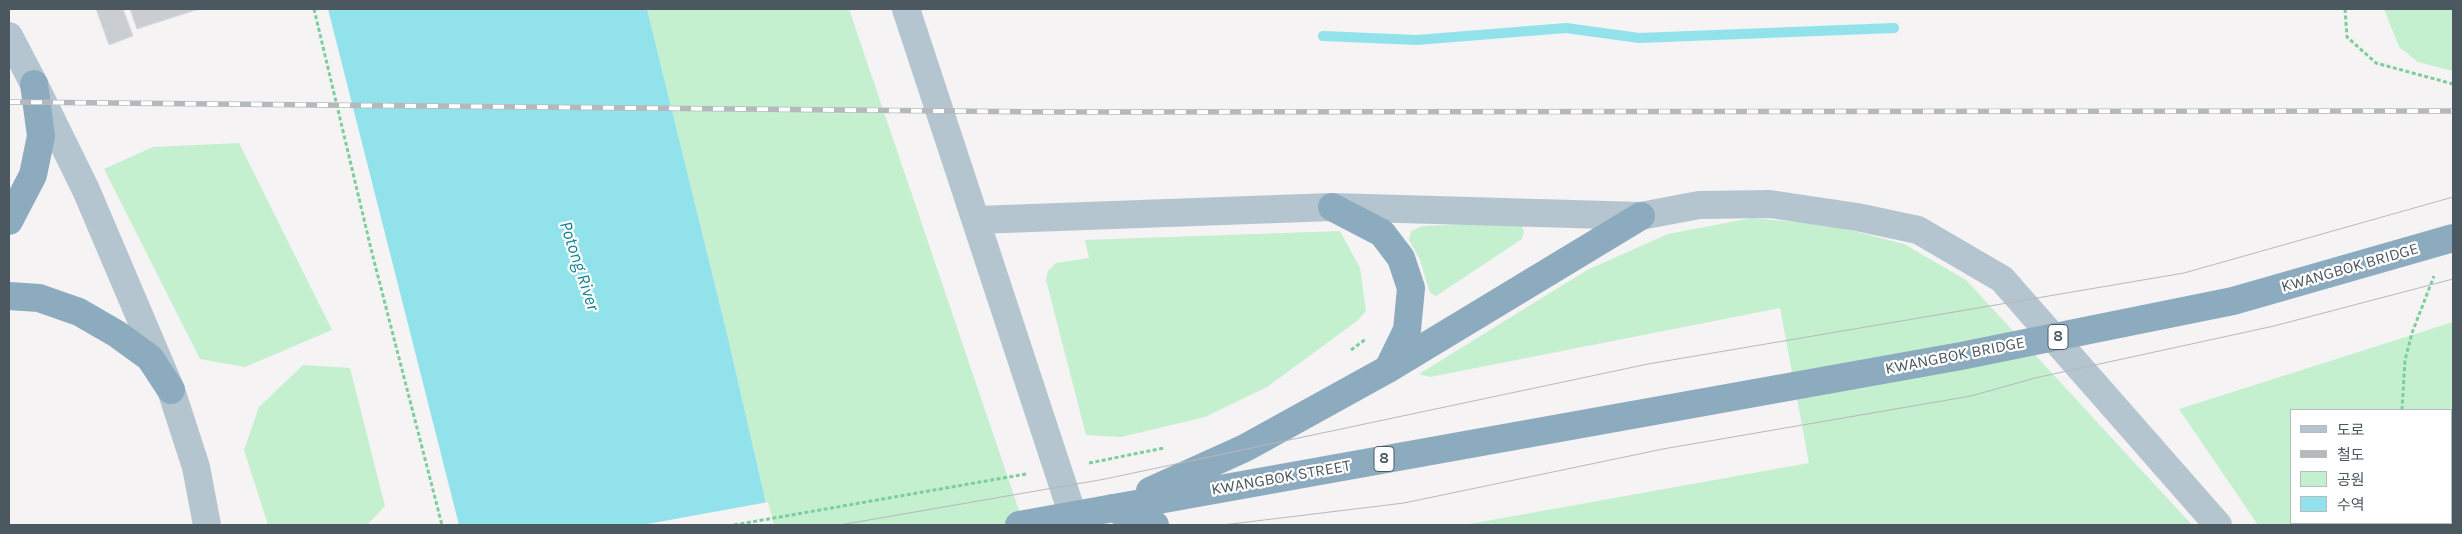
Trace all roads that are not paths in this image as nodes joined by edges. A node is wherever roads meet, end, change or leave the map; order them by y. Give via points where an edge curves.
1 (906, 9) edge
2 (9, 36) edge
3 (34, 84) junction
4 (1332, 207) junction
5 (1640, 216) junction
6 (977, 220) junction
7 (9, 221) edge
8 (2453, 238) edge
9 (9, 296) edge
10 (1388, 369) junction
11 (171, 390) junction
12 (1656, 410) joint
13 (1112, 508) junction
14 (207, 525) edge
15 (1019, 525) edge
16 (1076, 525) edge
17 (1155, 525) edge
18 (2218, 525) edge

1 - 6 main road
2 - 3 main road
3 - 7 highway via 41,136 33,175
3 - 11 main road via 128,284
4 - 5 main road
4 - 6 main road
4 - 10 highway via 1382,233 1401,258 1409,280 1407,330
5 - 10 highway
5 - 18 main road via 1700,205 1770,204 1918,230 2002,279
6 - 16 main road
8 - 12 highway, KWANGBOK BRIDGE / 8 via 2233,302 1961,356
9 - 11 highway via 39,298 79,312 117,334 150,358
10 - 13 highway via 1245,448
11 - 14 main road via 196,467
12 - 13 highway, KWANGBOK STREET / 8
13 - 15 highway, 8
13 - 17 highway

